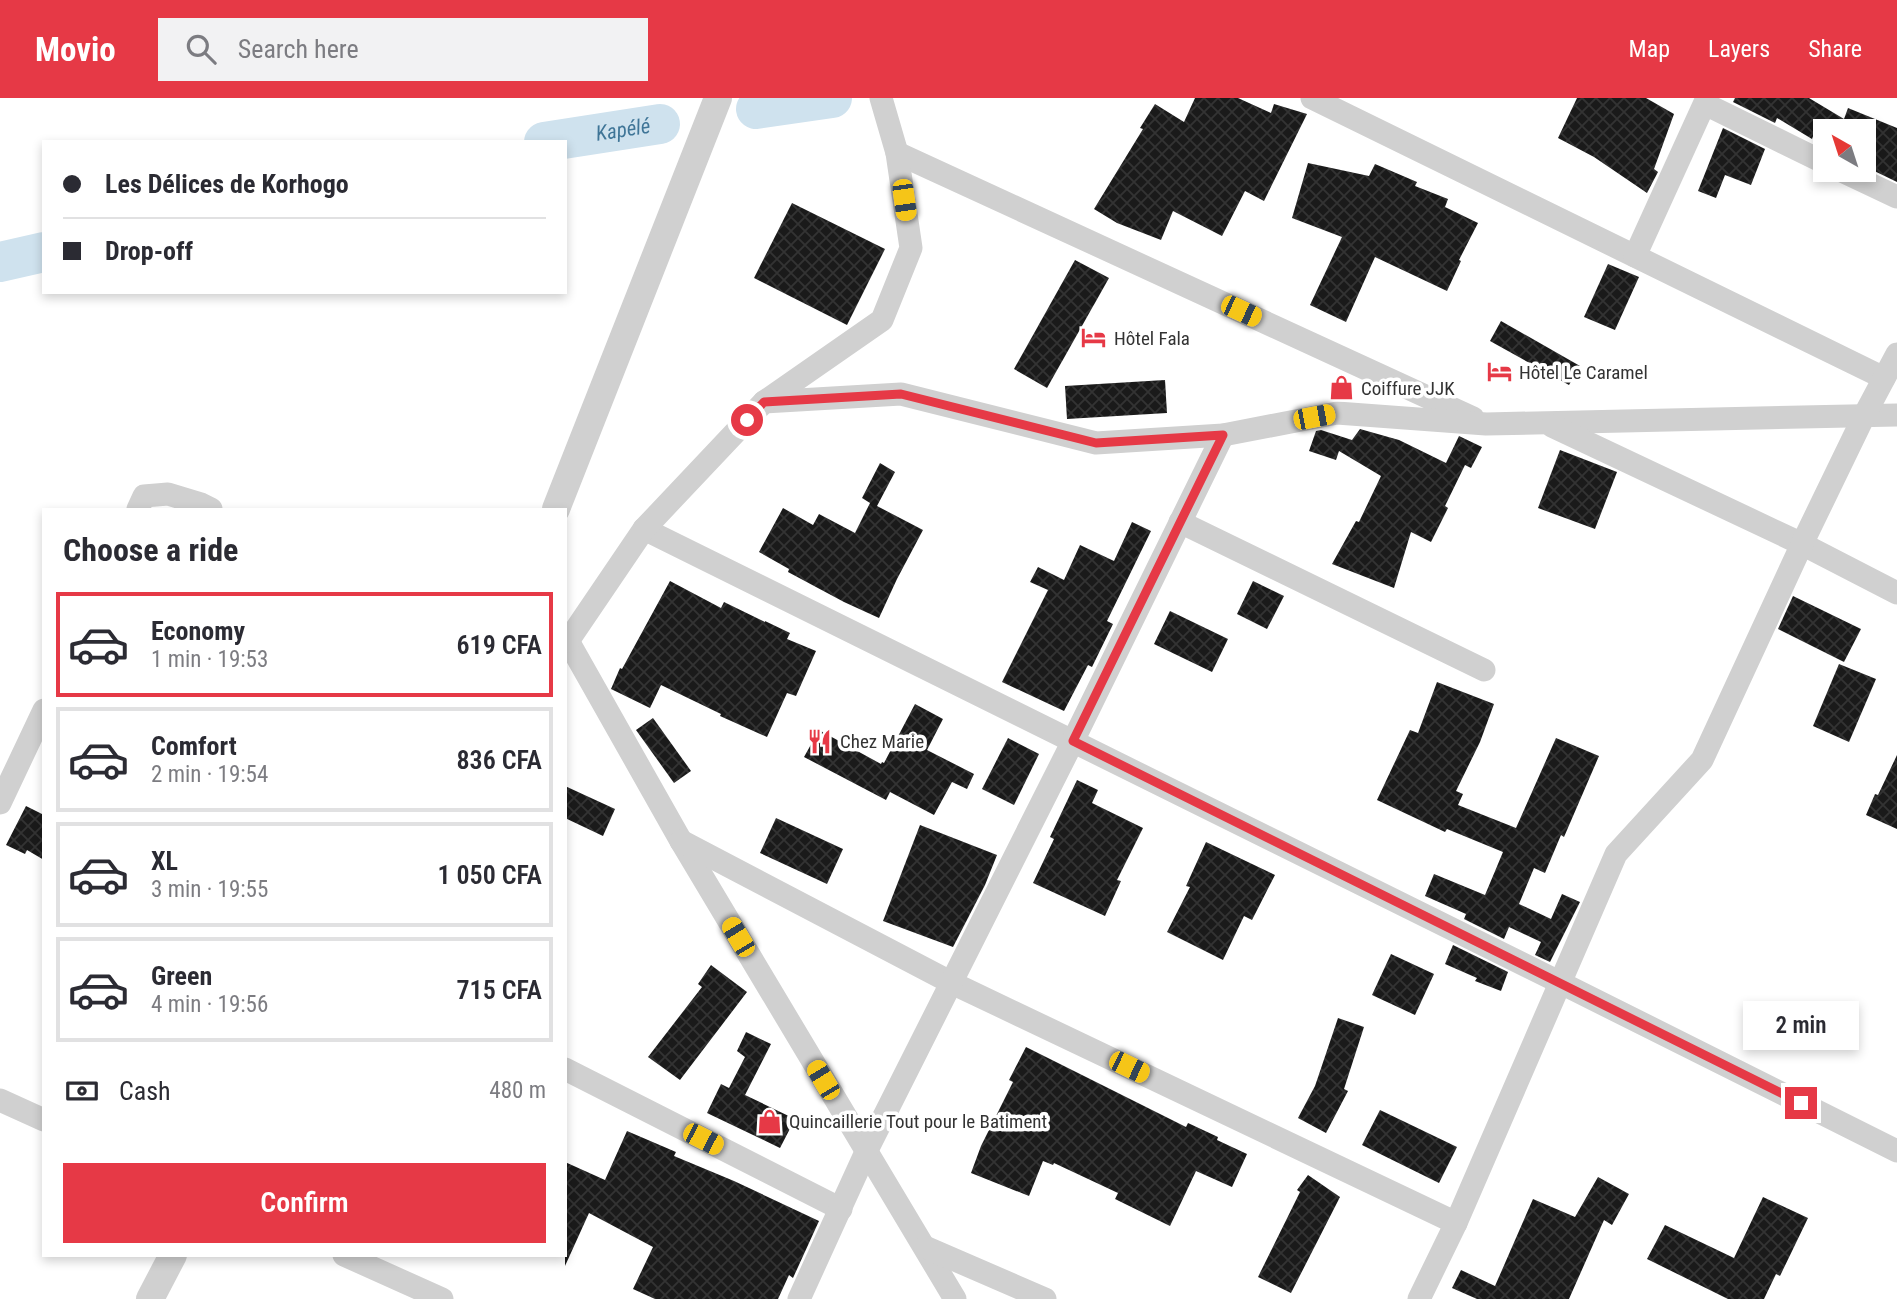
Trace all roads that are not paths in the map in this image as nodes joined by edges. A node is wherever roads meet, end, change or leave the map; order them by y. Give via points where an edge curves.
1 (718, 98) edge
2 (881, 98) edge
3 (1312, 98) edge
4 (1706, 101) edge
5 (897, 153) junction
6 (1813, 157) edge
7 (1865, 182) edge
8 (1897, 197) edge
9 (1635, 256) junction
10 (1897, 354) edge
11 (1884, 378) junction
12 (764, 402) junction
13 (1897, 415) edge
14 (1864, 416) junction
15 (1486, 424) junction
16 (1546, 424) junction
17 (1223, 435) junction
18 (138, 508) edge
19 (209, 508) edge
20 (556, 508) edge
21 (1180, 522) junction
22 (644, 529) junction
23 (1802, 544) junction
24 (1897, 593) edge
25 (567, 640) edge
26 (567, 643) edge
27 (1484, 670) dead end
28 (42, 714) edge
29 (1073, 741) junction
30 (0, 803) edge
31 (681, 841) junction
32 (1561, 982) junction
33 (952, 984) junction
34 (567, 1070) edge
35 (0, 1100) edge
36 (42, 1119) edge
37 (1897, 1151) edge
38 (866, 1152) junction
39 (841, 1209) junction
40 (1456, 1223) junction
41 (925, 1247) junction
42 (172, 1257) edge
43 (348, 1257) edge
44 (150, 1299) edge
45 (442, 1299) edge
46 (799, 1299) edge
47 (955, 1299) edge
48 (1045, 1299) edge
49 (1419, 1299) edge

1 - 20 street
2 - 5 street
3 - 9 street
4 - 6 street
4 - 9 street
5 - 12 street via 911,248 882,320
5 - 15 street
7 - 8 street
9 - 11 street
10 - 11 street
11 - 14 street
12 - 17 street via 901,394 1096,443
12 - 22 street
13 - 14 street
14 - 16 street
14 - 23 street
15 - 16 street
15 - 17 street via 1336,413
16 - 23 street
17 - 21 street
18 - 19 street via 144,496 168,494
21 - 27 street
21 - 29 street
22 - 25 street
22 - 29 street
23 - 24 street
23 - 32 street via 1702,760 1616,854
26 - 31 street
28 - 30 street
29 - 32 street
29 - 33 street
31 - 33 street
31 - 38 street
32 - 37 street
32 - 40 street
33 - 38 street
33 - 40 street
34 - 39 street
35 - 36 street
38 - 39 street
38 - 41 street
39 - 46 street
40 - 49 street
41 - 47 street
41 - 48 street
42 - 44 street
43 - 45 street

